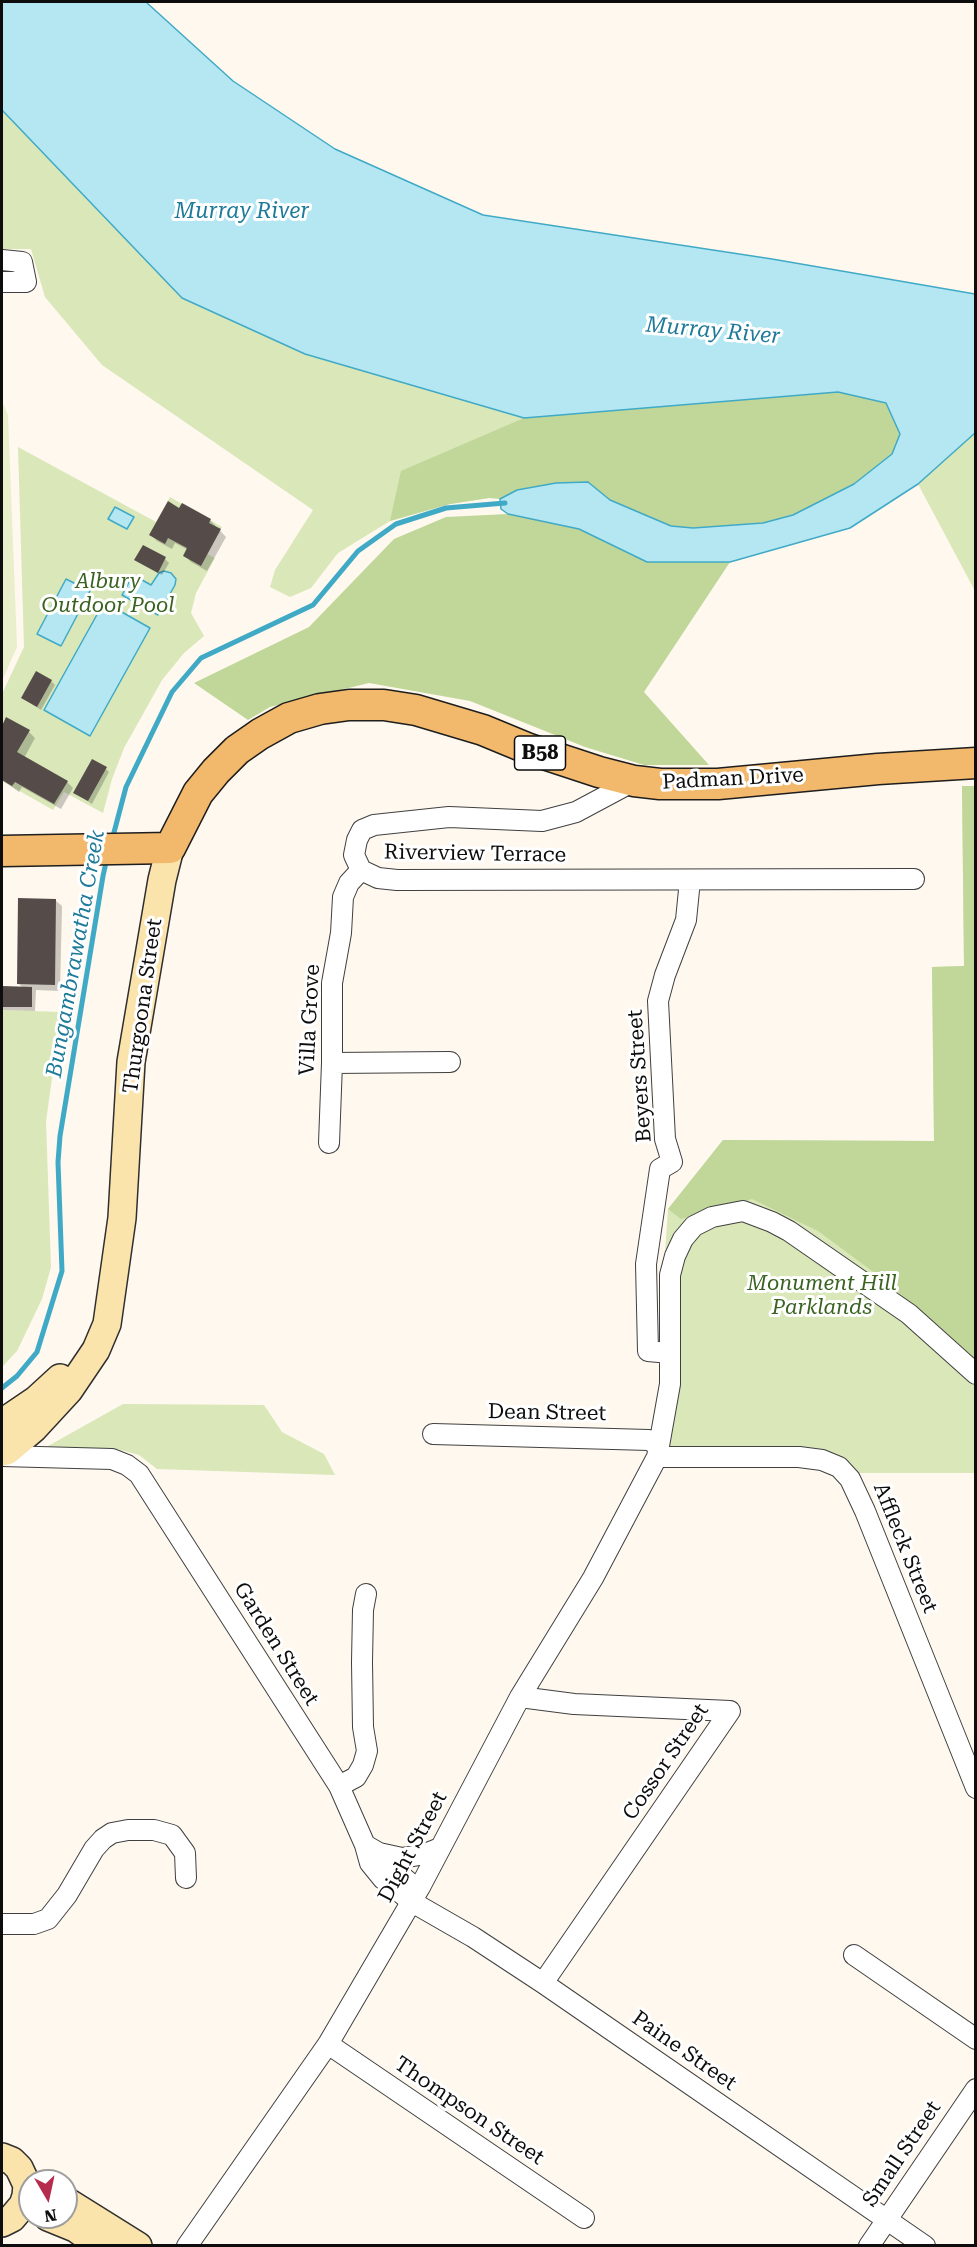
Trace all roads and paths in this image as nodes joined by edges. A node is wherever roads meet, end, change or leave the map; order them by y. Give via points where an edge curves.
1 (2, 260) edge
2 (2, 282) edge
3 (975, 763) edge
4 (634, 781) junction
5 (170, 848) junction
6 (2, 851) edge
7 (361, 870) junction
8 (914, 879) dead end
9 (690, 880) junction
10 (450, 1062) dead end
11 (332, 1063) junction
12 (329, 1143) dead end
13 (115, 1273) junction
14 (670, 1353) junction
15 (975, 1374) edge
16 (2, 1423) edge
17 (433, 1434) dead end
18 (658, 1452) junction
19 (2, 1454) edge
20 (366, 1594) dead end
21 (520, 1697) junction
22 (339, 1786) junction
23 (975, 1788) edge
24 (365, 1845) junction
25 (440, 1848) junction
26 (186, 1878) dead end
27 (416, 1894) junction
28 (2, 1924) edge
29 (854, 1955) dead end
30 (543, 1983) junction
31 (975, 2039) edge
32 (328, 2044) junction
33 (975, 2089) edge
34 (2, 2156) edge
35 (20, 2169) edge
36 (78, 2208) edge
37 (584, 2218) dead end
38 (887, 2219) junction
39 (76, 2229) edge
40 (101, 2246) edge
41 (138, 2246) edge
42 (187, 2246) edge
43 (869, 2246) edge
44 (925, 2246) edge

1 - 2 street via 22,262 26,282
3 - 4 main road, Padman Drive / B58 via 718,784
4 - 5 main road, Padman Drive / B58 via 416,710 384,705 320,709 289,718 237,750 198,794
4 - 7 street, Riverview Terrace via 576,812 542,821 448,817 374,825 362,830 357,840 354,855
5 - 6 main road
5 - 13 main road, Thurgoona Street via 131,1062
7 - 9 street, Riverview Terrace via 378,878 397,880
7 - 11 street, Villa Grove via 343,897 332,983
8 - 9 street, Riverview Terrace
9 - 14 street, Beyers Street via 686,920 658,1001 665,1139 672,1162 660,1168 646,1264 648,1351
10 - 11 street
11 - 12 street, Villa Grove
13 - 16 main road, Thurgoona Street via 98,1320 69,1368 36,1400
13 - 19 main road, Thurgoona Street via 107,1324 89,1362 33,1430
14 - 15 street, Dight Street via 670,1275 683,1239 694,1226 712,1216 743,1211 789,1231 909,1314
14 - 18 street, Dight Street via 668,1402
17 - 18 street, Dean Street via 649,1440
18 - 21 street, Dight Street via 593,1578
18 - 23 street, Affleck Street via 799,1457 839,1467 850,1479 866,1511
19 - 22 street, Garden Street via 112,1459 139,1474
20 - 22 street via 362,1662 367,1751 356,1777
21 - 25 street, Dight Street
21 - 30 street, Cossor Street via 574,1704 730,1712
22 - 24 street, Garden Street
24 - 25 street via 402,1858
24 - 27 street, Garden Street via 370,1863 383,1880
25 - 27 street, Dight Street
26 - 28 street via 185,1853 172,1835 154,1830 112,1833 94,1848 48,1919 34,1924
27 - 30 street, Paine Street
27 - 32 street, Dight Street
29 - 31 street
30 - 38 street, Paine Street
32 - 37 street, Thompson Street
32 - 42 street, Dight Street
33 - 38 street, Small Street
34 - 35 main road
36 - 41 main road
38 - 43 street, Small Street
38 - 44 street, Paine Street
39 - 40 main road

